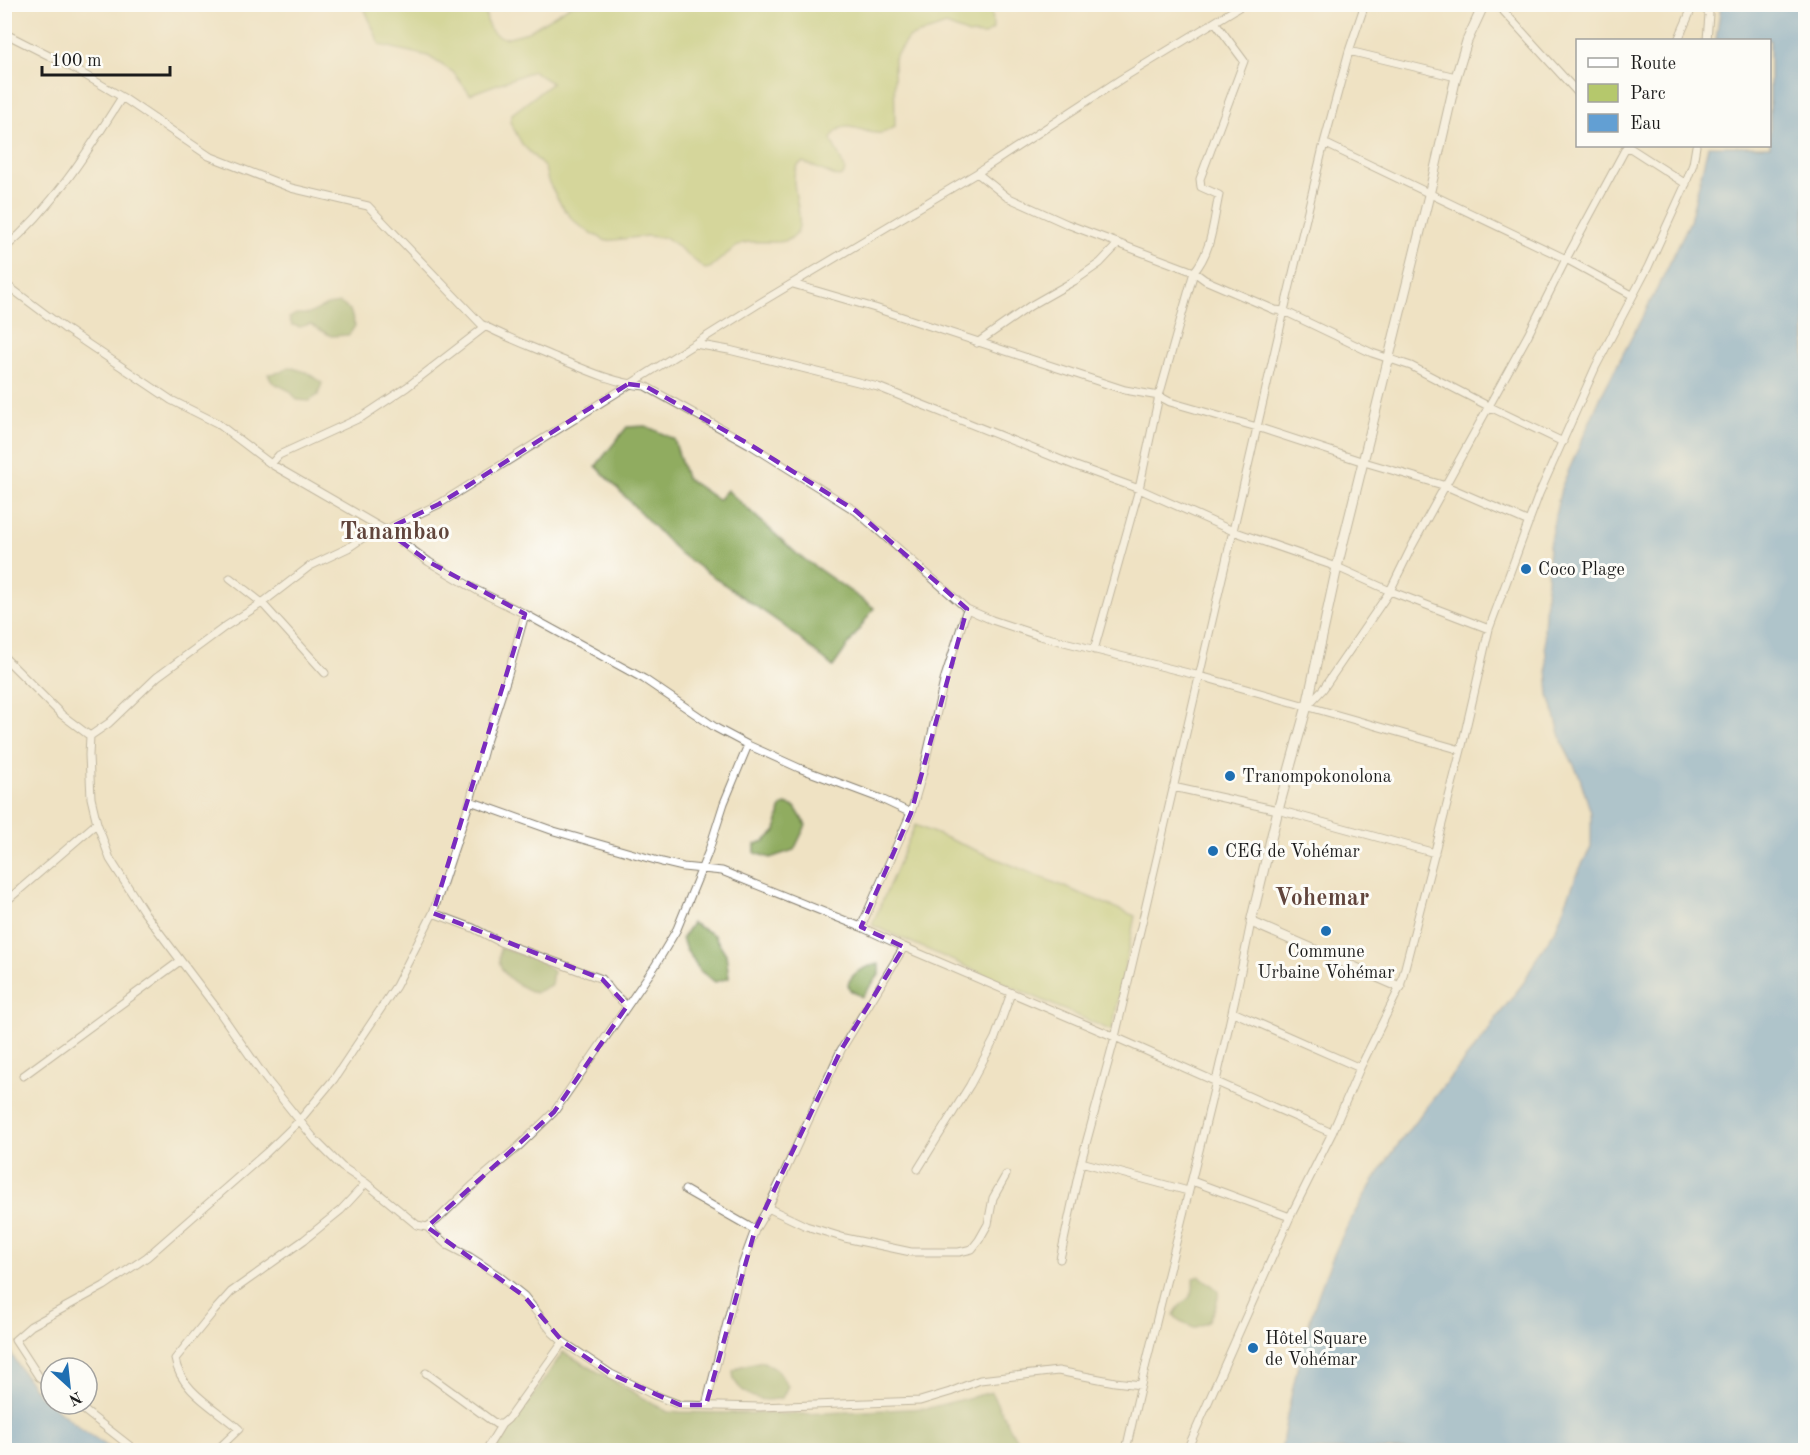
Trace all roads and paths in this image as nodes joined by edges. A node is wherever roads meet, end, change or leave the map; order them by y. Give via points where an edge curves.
1 (1244, 4) edge
2 (1365, 4) edge
3 (1484, 4) edge
4 (1497, 4) edge
5 (1684, 4) edge
6 (1701, 4) edge
7 (1693, 6) edge
8 (1215, 22) junction
9 (4, 33) edge
10 (1678, 39) edge
11 (1707, 39) edge
12 (1349, 51) junction
13 (1456, 77) junction
14 (1576, 91) edge
15 (122, 97) junction
16 (1324, 143) junction
17 (1626, 147) edge
18 (1629, 147) edge
19 (1696, 147) edge
20 (976, 173) junction
21 (1686, 184) junction
22 (1429, 195) junction
23 (1119, 244) junction
24 (4, 249) edge
25 (1566, 259) junction
26 (1194, 272) junction
27 (4, 283) edge
28 (793, 284) junction
29 (1632, 295) junction
30 (1284, 311) junction
31 (486, 326) junction
32 (977, 343) junction
33 (694, 344) junction
34 (1389, 359) junction
35 (628, 384) junction
36 (1159, 396) junction
37 (1488, 406) junction
38 (1257, 427) junction
39 (1563, 442) junction
40 (1364, 462) junction
41 (272, 464) junction
42 (1446, 486) junction
43 (1139, 489) junction
44 (1529, 522) junction
45 (385, 530) junction
46 (1233, 531) junction
47 (1337, 567) junction
48 (230, 578) dead end
49 (1390, 591) junction
50 (262, 603) junction
51 (967, 609) junction
52 (525, 614) junction
53 (1489, 629) junction
54 (1094, 650) junction
55 (4, 657) edge
56 (325, 673) dead end
57 (1200, 676) junction
58 (1307, 706) junction
59 (90, 736) junction
60 (748, 745) junction
61 (1461, 750) junction
62 (1173, 787) junction
63 (470, 801) junction
64 (1278, 810) junction
65 (910, 813) junction
66 (97, 823) junction
67 (1435, 853) junction
68 (701, 868) junction
69 (4, 903) edge
70 (433, 912) junction
71 (1251, 922) junction
72 (861, 927) junction
73 (904, 947) junction
74 (180, 961) junction
75 (1400, 987) junction
76 (1011, 993) junction
77 (627, 1006) junction
78 (1233, 1012) junction
79 (1115, 1037) junction
80 (1360, 1068) junction
81 (23, 1076) dead end
82 (1216, 1082) junction
83 (299, 1120) junction
84 (1332, 1133) junction
85 (1081, 1162) junction
86 (918, 1169) dead end
87 (1006, 1175) dead end
88 (1192, 1181) junction
89 (366, 1183) junction
90 (685, 1190) dead end
91 (1188, 1191) junction
92 (768, 1208) junction
93 (1290, 1217) junction
94 (427, 1227) junction
95 (755, 1230) junction
96 (1060, 1259) dead end
97 (563, 1342) junction
98 (426, 1373) dead end
99 (39, 1377) edge
100 (1141, 1385) junction
101 (706, 1405) junction
102 (91, 1416) edge
103 (502, 1424) junction
104 (135, 1450) edge
105 (217, 1450) edge
106 (486, 1450) edge
107 (1126, 1450) edge
108 (1186, 1450) edge

1 - 8 street
2 - 12 street
3 - 13 street
4 - 14 street
5 - 7 street
6 - 11 street via 1709,14
7 - 10 street
8 - 20 street
8 - 26 street via 1244,61 1200,179 1201,187 1219,195 1208,249
9 - 15 street
12 - 13 street
12 - 16 street
13 - 22 street
15 - 24 street via 82,160
15 - 31 street via 209,156 291,188 368,206
16 - 22 street
16 - 30 street
17 - 25 street
18 - 21 street
19 - 21 street
20 - 23 street via 1007,197
20 - 28 street
21 - 29 street
22 - 25 street
22 - 34 street
23 - 26 street
23 - 32 street via 1074,281
25 - 29 street
25 - 37 street
26 - 30 street
26 - 36 street
27 - 41 street via 64,328 171,400 217,423
28 - 32 street
28 - 33 street
29 - 39 street
30 - 34 street
30 - 38 street
31 - 35 street
31 - 41 street via 362,417 279,455
32 - 36 street via 1125,390
33 - 35 street
33 - 43 street via 878,387
34 - 37 street via 1411,366
34 - 40 street
35 - 45 street via 439,504
35 - 51 street via 645,386 749,444 856,512
36 - 38 street
36 - 43 street
37 - 39 street
37 - 42 street
38 - 40 street
38 - 46 street
39 - 44 street
40 - 42 street
40 - 47 street
41 - 45 street
42 - 44 street
42 - 49 street
43 - 46 street
43 - 54 street
44 - 53 street
45 - 50 street via 367,535 310,566
45 - 52 street via 439,568
46 - 47 street
46 - 57 street
47 - 49 street
47 - 58 street
48 - 50 street
49 - 53 street
49 - 58 street via 1323,689
50 - 56 street
50 - 59 street via 157,676
51 - 54 street via 1011,627
51 - 65 street via 945,676
52 - 60 street via 644,678 716,728
52 - 63 street
53 - 61 street
54 - 57 street
55 - 59 street via 62,715
57 - 58 street
57 - 62 street
58 - 61 street
58 - 64 street
59 - 66 street
60 - 65 street
60 - 68 street
61 - 67 street
62 - 64 street
62 - 79 street
63 - 68 street via 554,831 662,862
63 - 70 street
64 - 67 street
64 - 71 street
65 - 72 street
66 - 69 street
66 - 74 street via 110,859
67 - 75 street
68 - 72 street via 722,871
68 - 77 street via 677,929
70 - 77 street via 500,942 602,979
70 - 83 street via 396,986 334,1080
71 - 75 street
71 - 78 street
72 - 73 street
73 - 76 street
73 - 92 street via 841,1050
74 - 81 street
74 - 83 street
75 - 80 street
76 - 79 street
76 - 86 street via 995,1038
77 - 94 street via 554,1112
78 - 80 street
78 - 82 street
79 - 82 street
79 - 85 street
80 - 84 street
82 - 84 street
82 - 88 street
83 - 89 street via 342,1167
83 - 99 street via 147,1257 31,1326 15,1340
84 - 93 street
85 - 91 street
85 - 96 street
87 - 92 street via 993,1198 979,1240 972,1249 959,1252 911,1252 845,1238
88 - 91 street
88 - 93 street
89 - 94 street via 417,1225
89 - 105 street via 341,1210 231,1292 175,1359 190,1389 239,1429
90 - 95 street
91 - 100 street
92 - 95 street
93 - 108 street
94 - 97 street via 447,1245 524,1296
95 - 101 street via 741,1268
97 - 101 street via 611,1374 654,1395 680,1405
97 - 103 street
98 - 103 street via 496,1424
100 - 101 street via 1059,1371 980,1380 920,1401 760,1407
100 - 107 street
102 - 104 street
103 - 106 street

